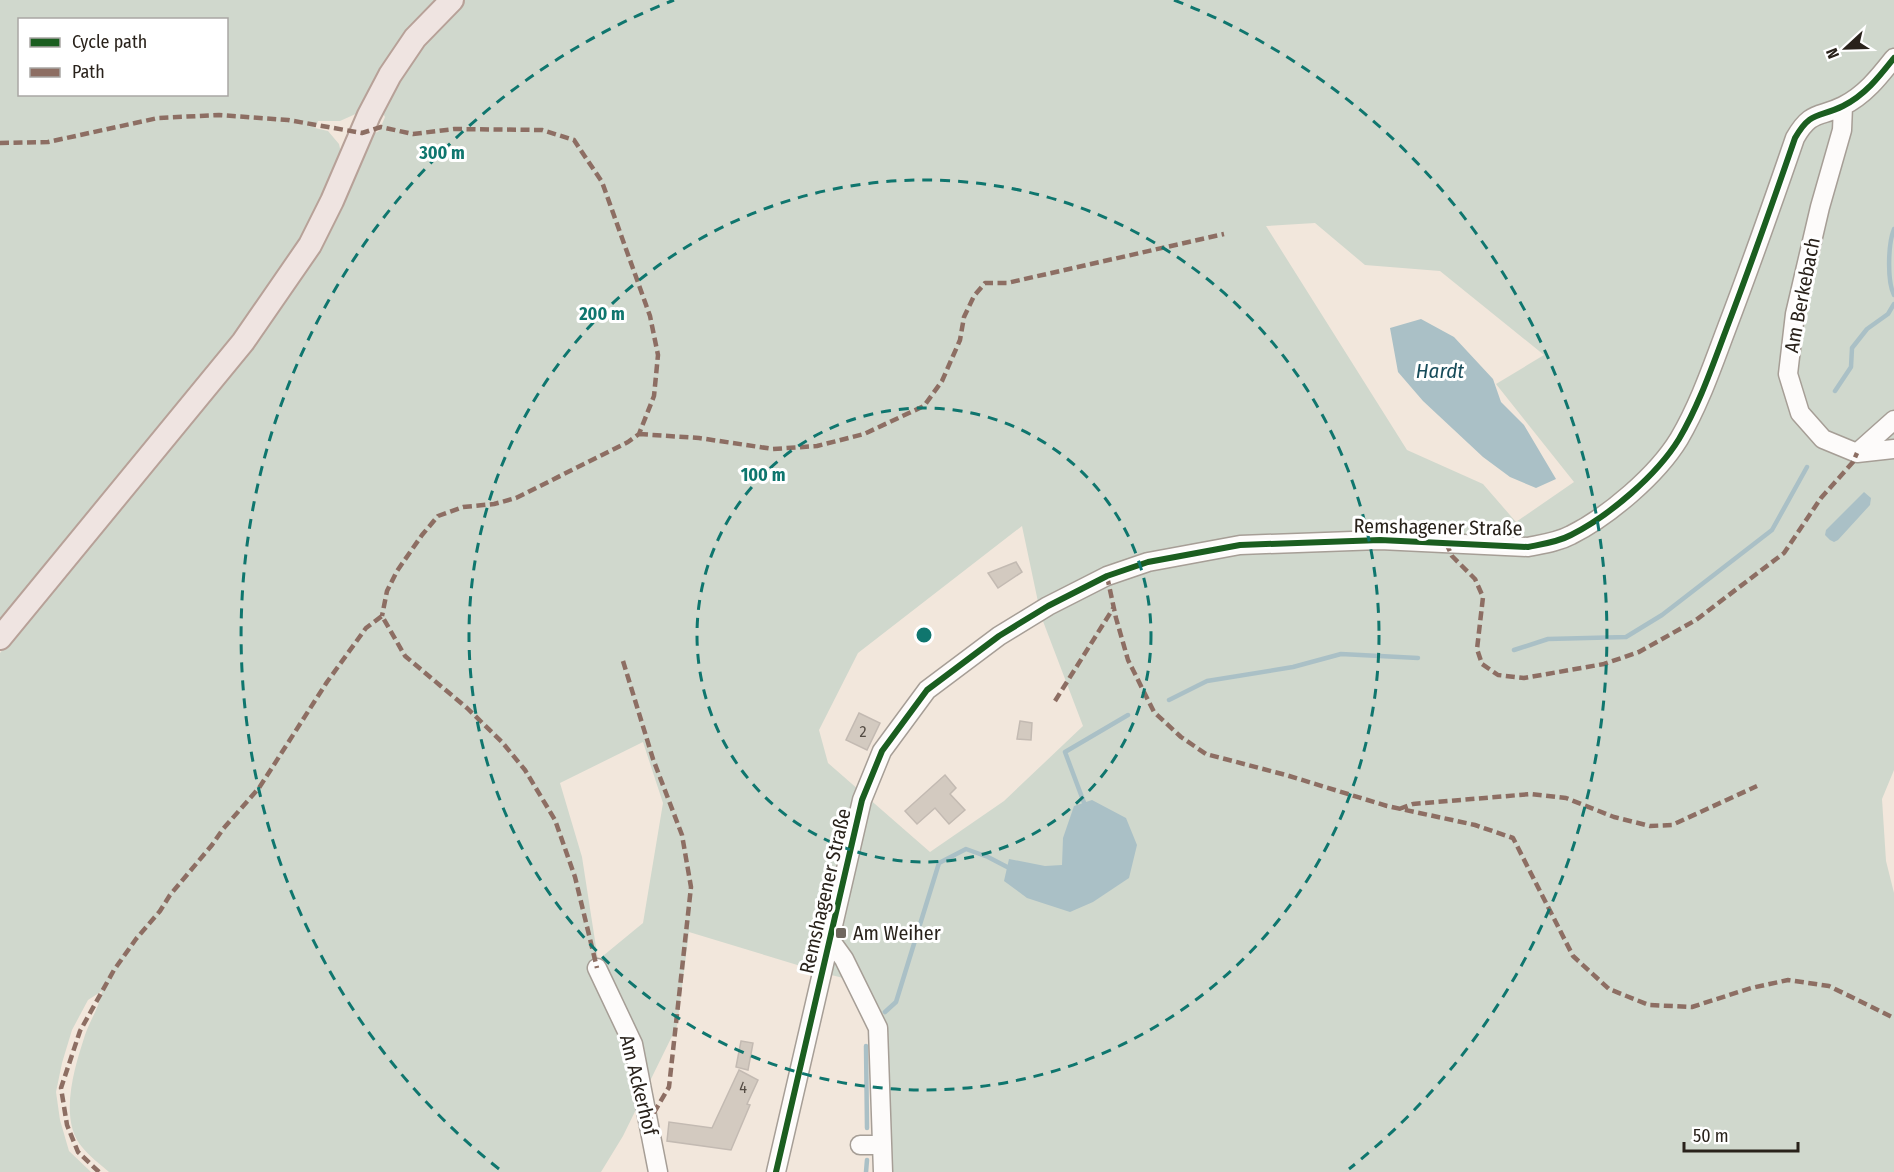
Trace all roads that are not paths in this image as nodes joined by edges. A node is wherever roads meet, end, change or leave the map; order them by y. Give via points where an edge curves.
1 (452, 0) edge
2 (1894, 58) edge
3 (1843, 106) junction
4 (1894, 420) edge
5 (1894, 449) edge
6 (1857, 453) junction
7 (0, 638) edge
8 (831, 941) junction
9 (597, 968) dead end
10 (860, 1145) dead end
11 (881, 1145) junction
12 (658, 1172) edge
13 (776, 1172) edge
14 (883, 1172) edge

1 - 7 main road via 415,38 390,75 310,245 243,342
2 - 3 street, Remshagener Straße via 1869,89
3 - 6 street, Am Berkebach via 1842,130 1795,314 1788,374 1800,413 1823,439
3 - 8 street, Remshagener Straße via 1818,113 1803,123 1794,138 1702,391 1678,440 1642,482 1605,515 1570,536 1528,547 1380,540 1240,545 1148,562 1107,576 1048,606 999,636 927,690 882,751 862,800
4 - 6 street
5 - 6 street, Am Berkebach
8 - 11 street via 878,1028
8 - 13 street, Remshagener Straße
9 - 12 street, Am Ackerhof via 633,1044
10 - 11 street
11 - 14 street

